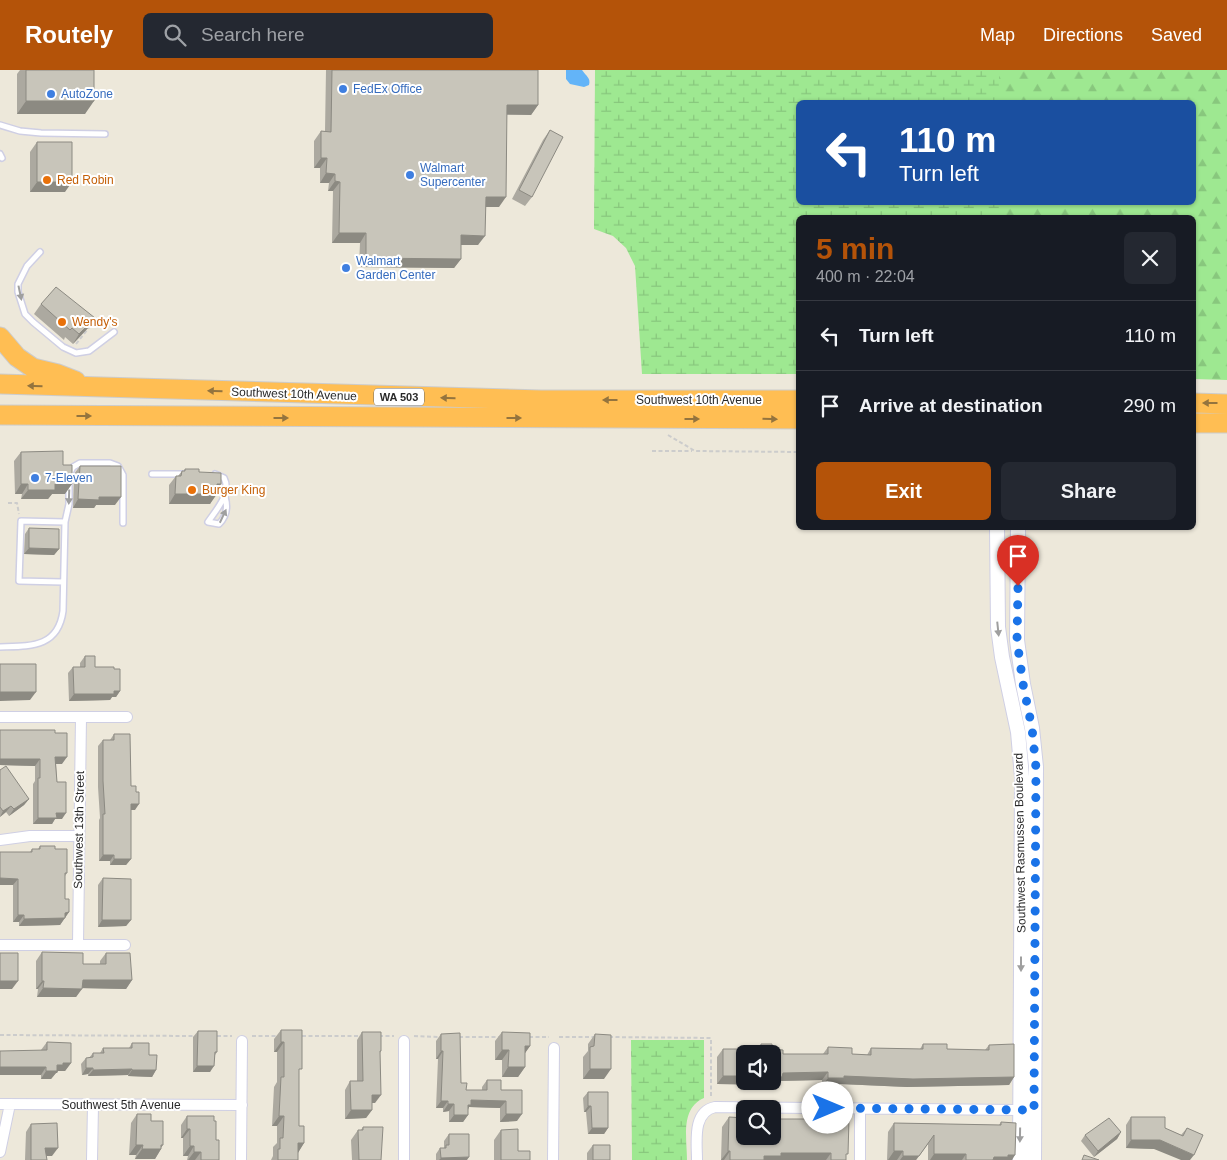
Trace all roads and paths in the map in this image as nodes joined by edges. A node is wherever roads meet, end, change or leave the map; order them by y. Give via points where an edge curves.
1 (0, 125) edge
2 (105, 134) dead end
3 (40, 252) dead end
4 (96, 326) edge
5 (114, 332) dead end
6 (0, 337) edge
7 (74, 345) dead end
8 (0, 384) edge
9 (91, 387) junction
10 (796, 400) edge
11 (1196, 403) edge
12 (1227, 404) edge
13 (0, 415) edge
14 (796, 419) edge
15 (1196, 423) edge
16 (1227, 424) edge
17 (664, 432) dead end
18 (652, 451) dead end
19 (695, 451) junction
20 (796, 452) edge
21 (152, 474) dead end
22 (196, 474) edge
23 (213, 474) edge
24 (224, 497) junction
25 (8, 503) dead end
26 (21, 521) junction
27 (64, 522) junction
28 (123, 523) dead end
29 (997, 530) edge
30 (1018, 530) edge
31 (63, 582) junction
32 (0, 647) edge
33 (0, 717) edge
34 (81, 717) junction
35 (127, 717) dead end
36 (79, 836) junction
37 (0, 840) edge
38 (78, 944) junction
39 (0, 945) edge
40 (125, 945) dead end
41 (0, 1035) edge
42 (198, 1036) edge
43 (218, 1036) edge
44 (277, 1036) dead end
45 (297, 1036) edge
46 (366, 1036) edge
47 (376, 1036) edge
48 (242, 1037) junction
49 (446, 1037) edge
50 (456, 1037) edge
51 (505, 1037) edge
52 (525, 1037) edge
53 (594, 1037) edge
54 (604, 1037) edge
55 (402, 1038) junction
56 (554, 1048) dead end
57 (5, 1104) edge
58 (93, 1105) junction
59 (242, 1105) junction
60 (860, 1109) junction
61 (1020, 1110) junction
62 (1034, 1110) junction
63 (707, 1111) junction
64 (0, 1152) edge
65 (92, 1160) edge
66 (241, 1160) edge
67 (404, 1160) edge
68 (553, 1160) edge
69 (697, 1160) edge
70 (860, 1160) edge
71 (1020, 1160) edge
72 (1034, 1160) edge

1 - 2 lane via 41,133
3 -> 5 lane via 27,266 18,284 26,314 33,322 63,347 76,353 89,351
4 - 7 path via 92,326
6 - 9 highway via 17,357 33,368
9 -> 8 highway, Southwest 10th Avenue / WA 503
10 -> 9 highway, Southwest 10th Avenue / WA 503 via 540,400
12 -> 11 highway
13 -> 14 highway, Southwest 10th Avenue / WA 503
15 - 16 highway
17 - 19 path
18 - 19 path
19 - 20 path
21 - 22 lane
23 - 24 lane via 221,475 226,481
24 -> 24 lane via 208,522 219,524 222,520 227,511
25 - 26 path via 17,503
26 - 27 lane
26 - 31 lane via 19,581
28 -> 27 lane via 123,475 118,466 100,463 80,463 71,470 69,504
27 - 31 lane
29 -> 61 street, Southwest Rasmussen Boulevard via 998,627 1018,732 1022,777
30 - 62 street, Southwest Rasmussen Boulevard via 1017,640 1036,768
31 - 32 lane via 62,618 52,635 35,645
33 - 34 street
34 - 35 street
34 - 36 street, Southwest 13th Street
36 - 37 street
36 - 38 street, Southwest 13th Street
38 - 39 street
38 - 40 street
41 - 42 path
43 - 48 path
44 - 48 path
45 - 46 path
47 - 55 path
48 - 59 street
49 - 55 path
50 - 51 path
52 - 53 path
54 - 63 path via 711,1038
55 - 67 street
56 - 68 street
57 - 58 street, Southwest 5th Avenue
57 - 64 street
58 - 59 street, Southwest 5th Avenue
58 - 65 street
59 - 66 street
60 - 61 street
60 - 63 street
60 - 70 street
61 - 62 street
61 -> 71 street, Southwest Rasmussen Boulevard
62 - 72 street, Southwest Rasmussen Boulevard
63 - 69 street via 700,1118 697,1130

